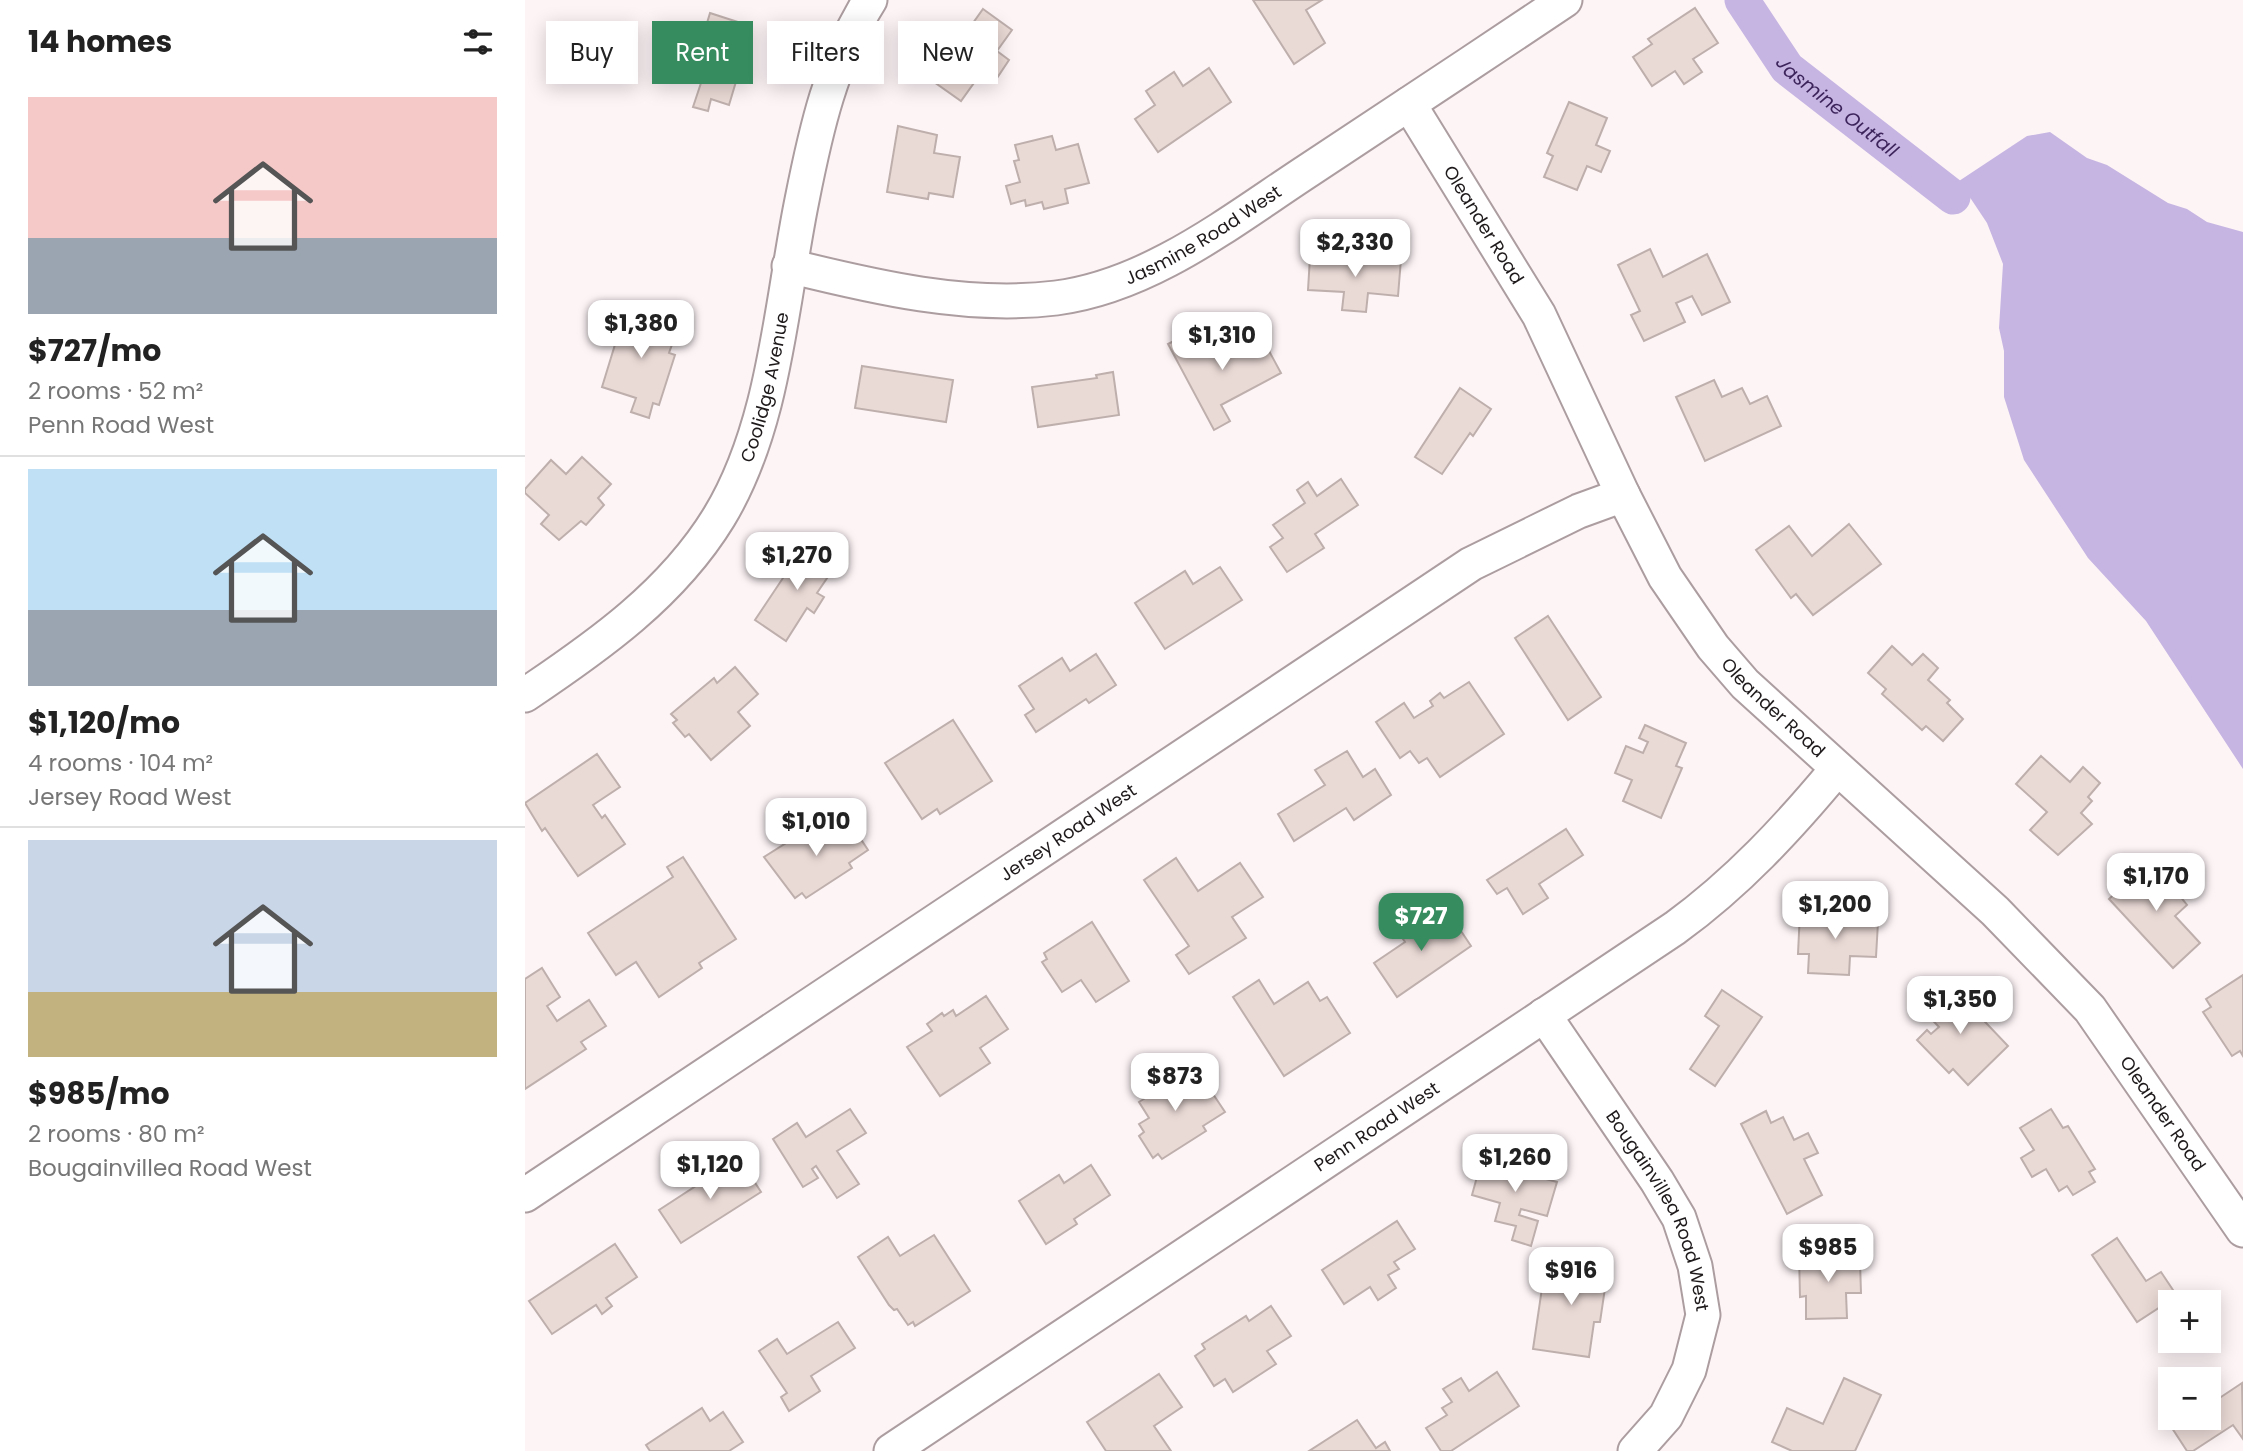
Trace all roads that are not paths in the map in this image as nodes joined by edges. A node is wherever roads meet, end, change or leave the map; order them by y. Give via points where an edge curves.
1 (870, 0) edge
2 (1565, 0) edge
3 (1409, 104) junction
4 (789, 266) junction
5 (1623, 495) junction
6 (525, 695) edge
7 (1837, 769) junction
8 (1544, 1014) junction
9 (525, 1195) edge
10 (2243, 1230) edge
11 (891, 1451) edge
12 (1635, 1451) edge

1 - 4 street, Coolidge Avenue via 839,58 824,101
2 - 3 street, Jasmine Road West
3 - 4 street, Jasmine Road West via 1207,236 1117,283 1058,298 1000,302 925,294
3 - 5 street, Oleander Road via 1539,315
4 - 6 street, Coolidge Avenue via 763,400 739,477 719,517 688,560 631,619
5 - 7 street, Oleander Road via 1665,576 1713,647 1745,684
5 - 9 street, Jersey Road West via 1579,511 1471,564
7 - 8 street, Penn Road West via 1797,817 1716,898
7 - 10 street, Oleander Road via 1995,911 2090,1009
8 - 11 street, Penn Road West
8 - 12 street, Bougainvillea Road West via 1657,1181 1679,1218 1695,1266 1703,1315 1689,1370 1666,1416

